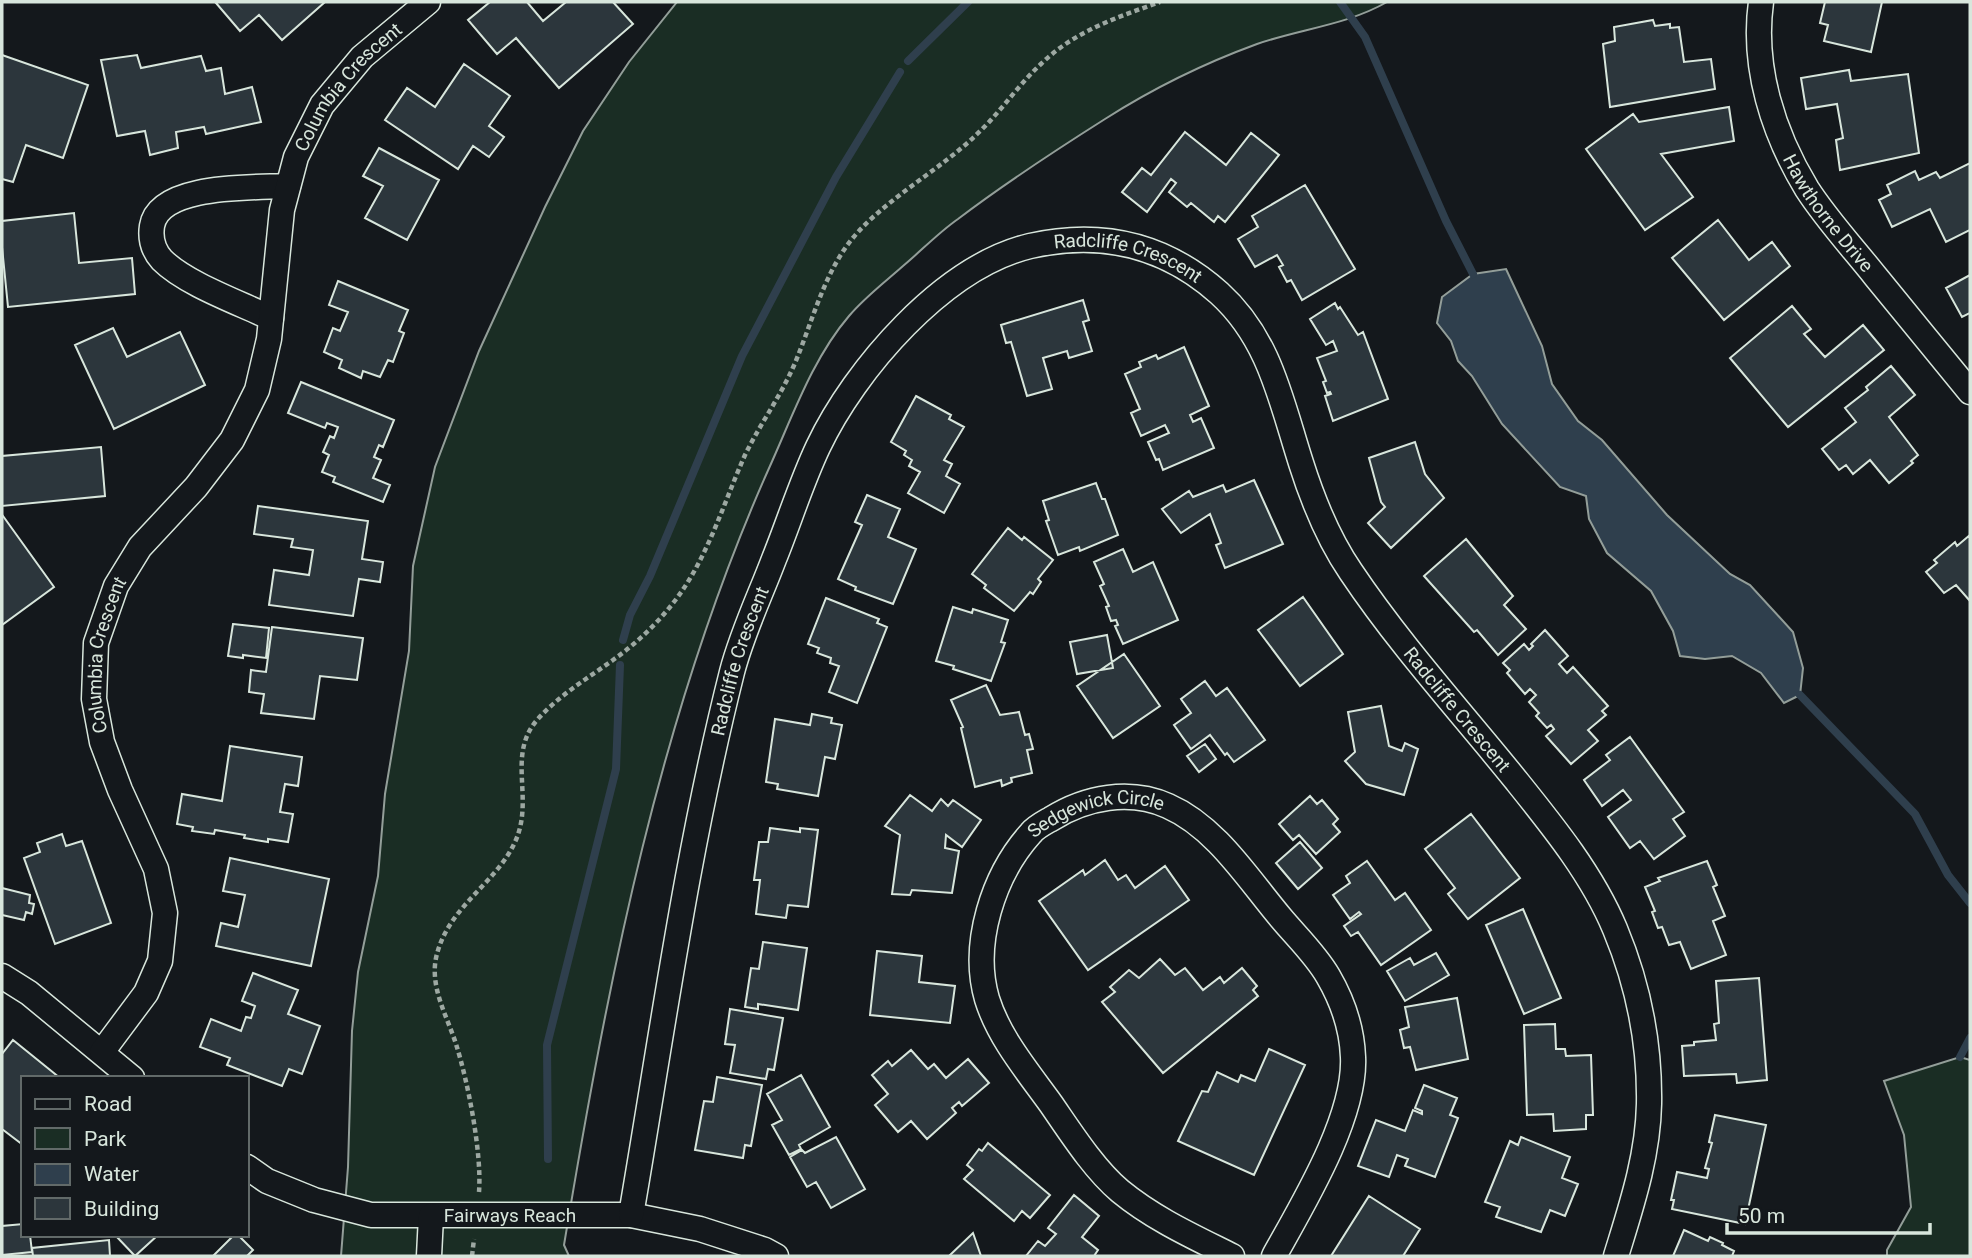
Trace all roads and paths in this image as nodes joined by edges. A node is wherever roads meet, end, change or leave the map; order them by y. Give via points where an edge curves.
1 (428, 2) edge
2 (1160, 2) edge
3 (1761, 2) edge
4 (288, 186) junction
5 (271, 318) junction
6 (1970, 392) edge
7 (2, 976) edge
8 (102, 1052) junction
9 (130, 1076) edge
10 (248, 1168) edge
11 (631, 1215) junction
12 (431, 1216) junction
13 (476, 1216) junction
14 (429, 1256) edge
15 (776, 1256) edge
16 (1232, 1256) edge
17 (1274, 1256) edge
18 (1616, 1256) edge

1 - 4 street, Columbia Crescent via 362,57 322,105 296,157
2 - 13 path via 1101,24 1051,55 971,140 850,241 685,586 643,635 542,715 524,739 523,806 515,843 460,909 445,934 435,967 436,986 470,1102 480,1182
3 - 6 street, Hawthorne Drive via 1760,66 1790,158 1830,220
4 - 5 street, Columbia Crescent
4 - 5 street via 176,198 153,221 150,234 163,261 183,275
5 - 8 street, Columbia Crescent via 257,390 232,440 196,487 139,547 116,586 96,643 94,699 102,741 156,869 164,913 160,961 146,993
7 - 8 street
8 - 9 street
10 - 12 street, Fairways Reach via 267,1181 314,1200 372,1215
11 - 13 street, Fairways Reach
11 - 15 street, Fairways Reach via 700,1229
11 - 18 street, Radcliffe Crescent via 696,841 734,665 818,446 858,378 909,321 963,275 1009,251 1054,241 1097,239 1142,247 1185,266 1224,298 1257,340 1275,376 1318,508 1347,567 1537,807 1584,872 1614,926 1646,1039 1650,1107 1640,1178
12 - 13 street, Fairways Reach
12 - 14 street
16 - 17 street, Sedgewick Circle via 1156,1217 1118,1189 1003,1035 987,999 982,957 990,907 1008,864 1033,830 1066,809 1107,797 1138,796 1194,820 1326,972 1339,998 1354,1059 1348,1098 1312,1186

